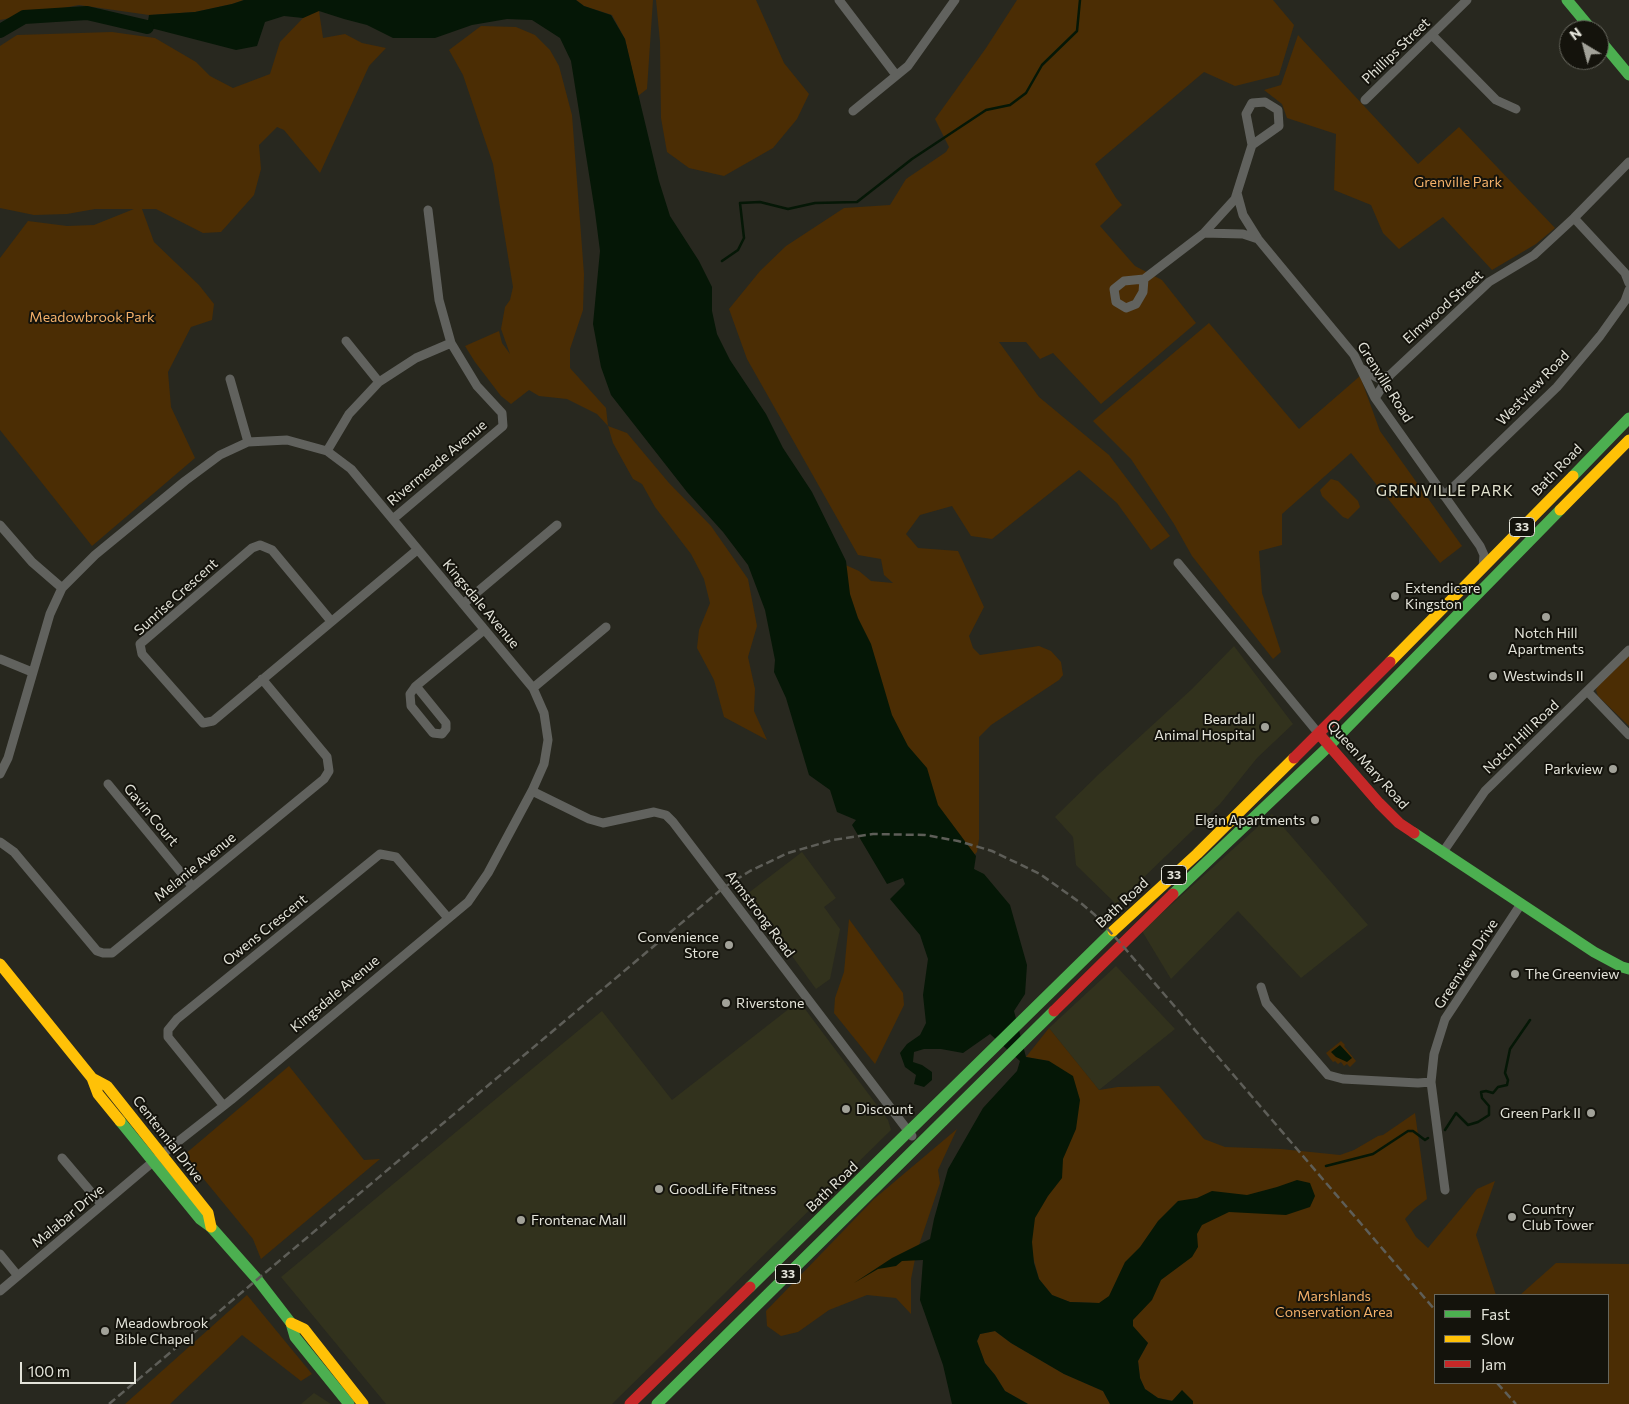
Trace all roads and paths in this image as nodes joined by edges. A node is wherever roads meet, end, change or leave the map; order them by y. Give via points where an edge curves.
1 (839, 0) edge
2 (954, 0) edge
3 (1467, 0) edge
4 (1567, 0) edge
5 (1584, 20) edge
6 (1432, 35) junction
7 (1609, 51) edge
8 (896, 75) junction
9 (1629, 76) edge
10 (1365, 100) dead end
11 (1516, 109) dead end
12 (853, 111) dead end
13 (1252, 145) junction
14 (1629, 162) edge
15 (1237, 193) junction
16 (428, 210) dead end
17 (1574, 218) junction
18 (1204, 233) junction
19 (1258, 240) junction
20 (1144, 279) dead end
21 (1629, 283) edge
22 (1629, 290) edge
23 (346, 341) dead end
24 (451, 343) junction
25 (1362, 369) junction
26 (1390, 375) junction
27 (230, 378) dead end
28 (379, 382) junction
29 (1375, 398) junction
30 (1629, 418) edge
31 (1629, 440) edge
32 (248, 442) junction
33 (327, 451) junction
34 (1444, 496) junction
35 (393, 519) junction
36 (0, 525) edge
37 (557, 525) dead end
38 (1505, 545) junction
39 (1480, 546) junction
40 (417, 550) junction
41 (1178, 563) dead end
42 (1483, 567) junction
43 (62, 588) junction
44 (463, 604) junction
45 (331, 621) junction
46 (606, 627) dead end
47 (484, 630) junction
48 (1629, 650) edge
49 (0, 660) edge
50 (32, 672) junction
51 (262, 679) junction
52 (416, 686) junction
53 (533, 688) junction
54 (1587, 691) junction
55 (1319, 734) junction
56 (1629, 735) edge
57 (1329, 746) junction
58 (0, 774) edge
59 (108, 784) dead end
60 (532, 791) junction
61 (0, 842) edge
62 (1443, 852) junction
63 (1197, 854) junction
64 (1205, 863) junction
65 (192, 886) junction
66 (1521, 904) junction
67 (448, 918) junction
68 (0, 964) edge
69 (1629, 969) edge
70 (1261, 987) dead end
71 (1431, 1082) junction
72 (223, 1105) junction
73 (909, 1133) junction
74 (919, 1143) junction
75 (62, 1158) dead end
76 (157, 1159) junction
77 (1445, 1190) dead end
78 (102, 1205) junction
79 (0, 1254) edge
80 (18, 1276) junction
81 (0, 1291) edge
82 (291, 1323) junction
83 (348, 1404) edge
84 (363, 1404) edge
85 (630, 1404) edge
86 (657, 1404) edge

1 - 8 street
2 - 8 street via 908,66
3 - 6 street, Phillips Street
4 - 5 main road
6 - 10 street, Phillips Street
6 - 11 street via 1496,100
7 - 9 main road
8 - 12 street
13 - 13 street via 1278,126 1278,110 1265,102 1252,103 1246,114
13 - 15 street
14 - 17 street, Elmwood Street
15 - 18 street
15 - 19 street, Grenville Road via 1243,215
16 - 24 street, Rivermeade Avenue via 439,300
17 - 21 street via 1625,273
17 - 26 street, Elmwood Street via 1534,255 1489,282
18 - 19 street via 1243,234
18 - 20 street
19 - 25 street, Grenville Road via 1354,355
22 - 34 street, Westview Road via 1600,336 1557,387
23 - 28 street
24 - 28 street via 416,358
24 - 35 street, Rivermeade Avenue via 477,386 502,413 503,426
25 - 26 street via 1378,378
25 - 29 street, Grenville Road
26 - 29 street, Elmwood Street
27 - 32 street
28 - 33 street via 349,414
29 - 34 street, Grenville Road
30 - 38 main road, Bath Road / 33
31 - 57 main road, 33
32 - 33 street, Kingsdale Avenue via 287,440
32 - 43 street, Kingsdale Avenue via 220,455 185,481 95,555
33 - 35 street, Kingsdale Avenue via 350,469
34 - 39 street, Grenville Road
35 - 40 street, Kingsdale Avenue
36 - 43 street via 32,562
37 - 44 street
38 - 39 street via 1493,550
38 - 42 main road, Bath Road / 33
39 - 42 street, Grenville Road via 1484,555
40 - 44 street, Kingsdale Avenue
40 - 45 street, Sunrise Crescent
41 - 55 street, Queen Mary Road
42 - 55 main road, Bath Road / 33
43 - 50 street, Kingsdale Avenue via 50,614
44 - 47 street, Kingsdale Avenue
45 - 51 street, Sunrise Crescent
45 - 51 street, Sunrise Crescent via 272,550 260,545 252,548 140,644 142,654 202,723 213,721
46 - 53 street
47 - 52 street
47 - 53 street, Kingsdale Avenue
48 - 54 street, Notch Hill Road
49 - 50 street
50 - 58 street, Kingsdale Avenue via 8,758
51 - 65 street, Melanie Avenue via 327,757 330,771
52 - 52 street via 410,694 411,706 433,733 442,734 446,723
53 - 60 street, Kingsdale Avenue via 544,713 548,740 544,764
54 - 56 street
54 - 62 street, Notch Hill Road via 1485,791
55 - 57 main road, Queen Mary Road
55 - 63 main road, Bath Road / 33
57 - 62 main road, Queen Mary Road via 1387,812
57 - 64 main road, 33
59 - 65 street, Gavin Court
60 - 67 street, Kingsdale Avenue via 488,873 468,902
60 - 73 street, Armstrong Road via 603,823 654,812 666,815
61 - 65 street, Melanie Avenue via 14,852 97,951 103,953 112,953
62 - 66 main road, Queen Mary Road
63 - 64 main road
63 - 73 main road, Bath Road / 33 via 1111,933
64 - 74 main road, 33
66 - 69 main road, Queen Mary Road via 1594,952
66 - 71 street, Greenview Drive via 1446,1019 1434,1054
67 - 72 street, Kingsdale Avenue
67 - 72 street, Owens Crescent via 396,857 380,854 177,1019 168,1030 168,1038
68 - 76 main road, Centennial Drive via 92,1078 98,1094
70 - 71 street via 1266,1003 1328,1075 1343,1079
71 - 77 street, Greenview Drive
72 - 76 street, Kingsdale Avenue
73 - 74 street, Armstrong Road
73 - 85 main road, Bath Road / 33
74 - 86 main road, 33
75 - 78 street
76 - 78 street, Malabar Drive
76 - 82 main road, Centennial Drive via 208,1213 211,1227
78 - 80 street, Malabar Drive
79 - 80 street
80 - 81 street, Malabar Drive
82 - 83 main road, Centennial Drive via 295,1337
82 - 84 main road, Centennial Drive via 304,1329

